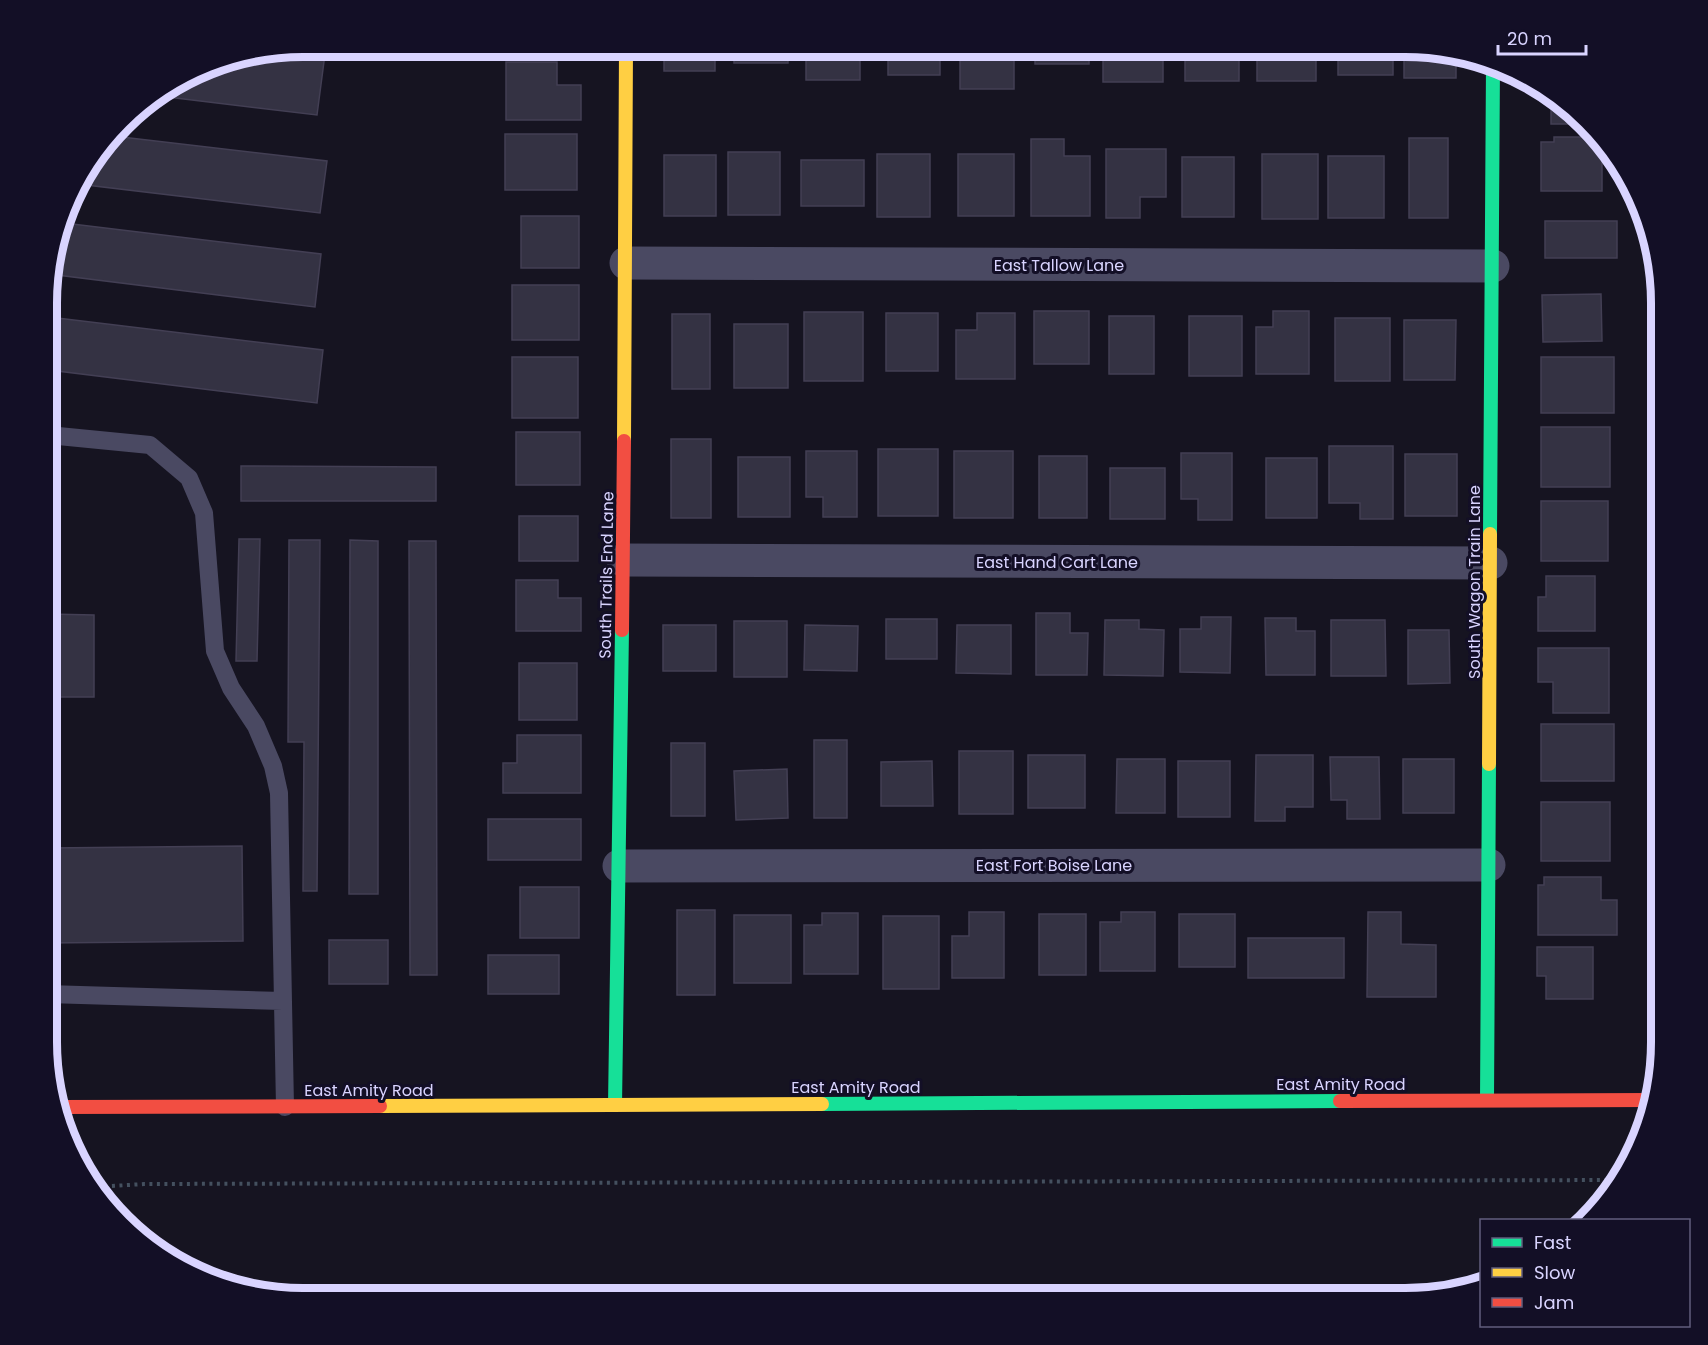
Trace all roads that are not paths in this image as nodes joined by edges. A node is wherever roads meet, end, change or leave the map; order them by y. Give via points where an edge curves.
1 (626, 57) edge
2 (1492, 73) edge
3 (626, 263) junction
4 (1493, 266) junction
5 (57, 436) edge
6 (623, 560) junction
7 (1491, 563) junction
8 (1489, 865) junction
9 (619, 866) junction
10 (57, 994) edge
11 (283, 1001) junction
12 (1487, 1100) junction
13 (1644, 1100) edge
14 (615, 1105) junction
15 (65, 1107) edge
16 (285, 1107) junction

1 - 3 street, South Trails End Lane
2 - 4 street, South Wagon Train Lane
3 - 4 street, East Tallow Lane
3 - 6 street, South Trails End Lane
4 - 7 street, South Wagon Train Lane
5 - 11 lane via 150,445 189,478 204,513 215,651 231,688 256,726 273,766 279,793
6 - 7 street, East Hand Cart Lane
6 - 9 street, South Trails End Lane
7 - 8 street, South Wagon Train Lane
8 - 9 street, East Fort Boise Lane
8 - 12 street, South Wagon Train Lane
9 - 14 street, South Trails End Lane
10 - 11 lane
11 - 16 lane
12 - 13 street, East Amity Road
12 - 14 street, East Amity Road
14 - 16 street, East Amity Road
15 - 16 street, East Amity Road

